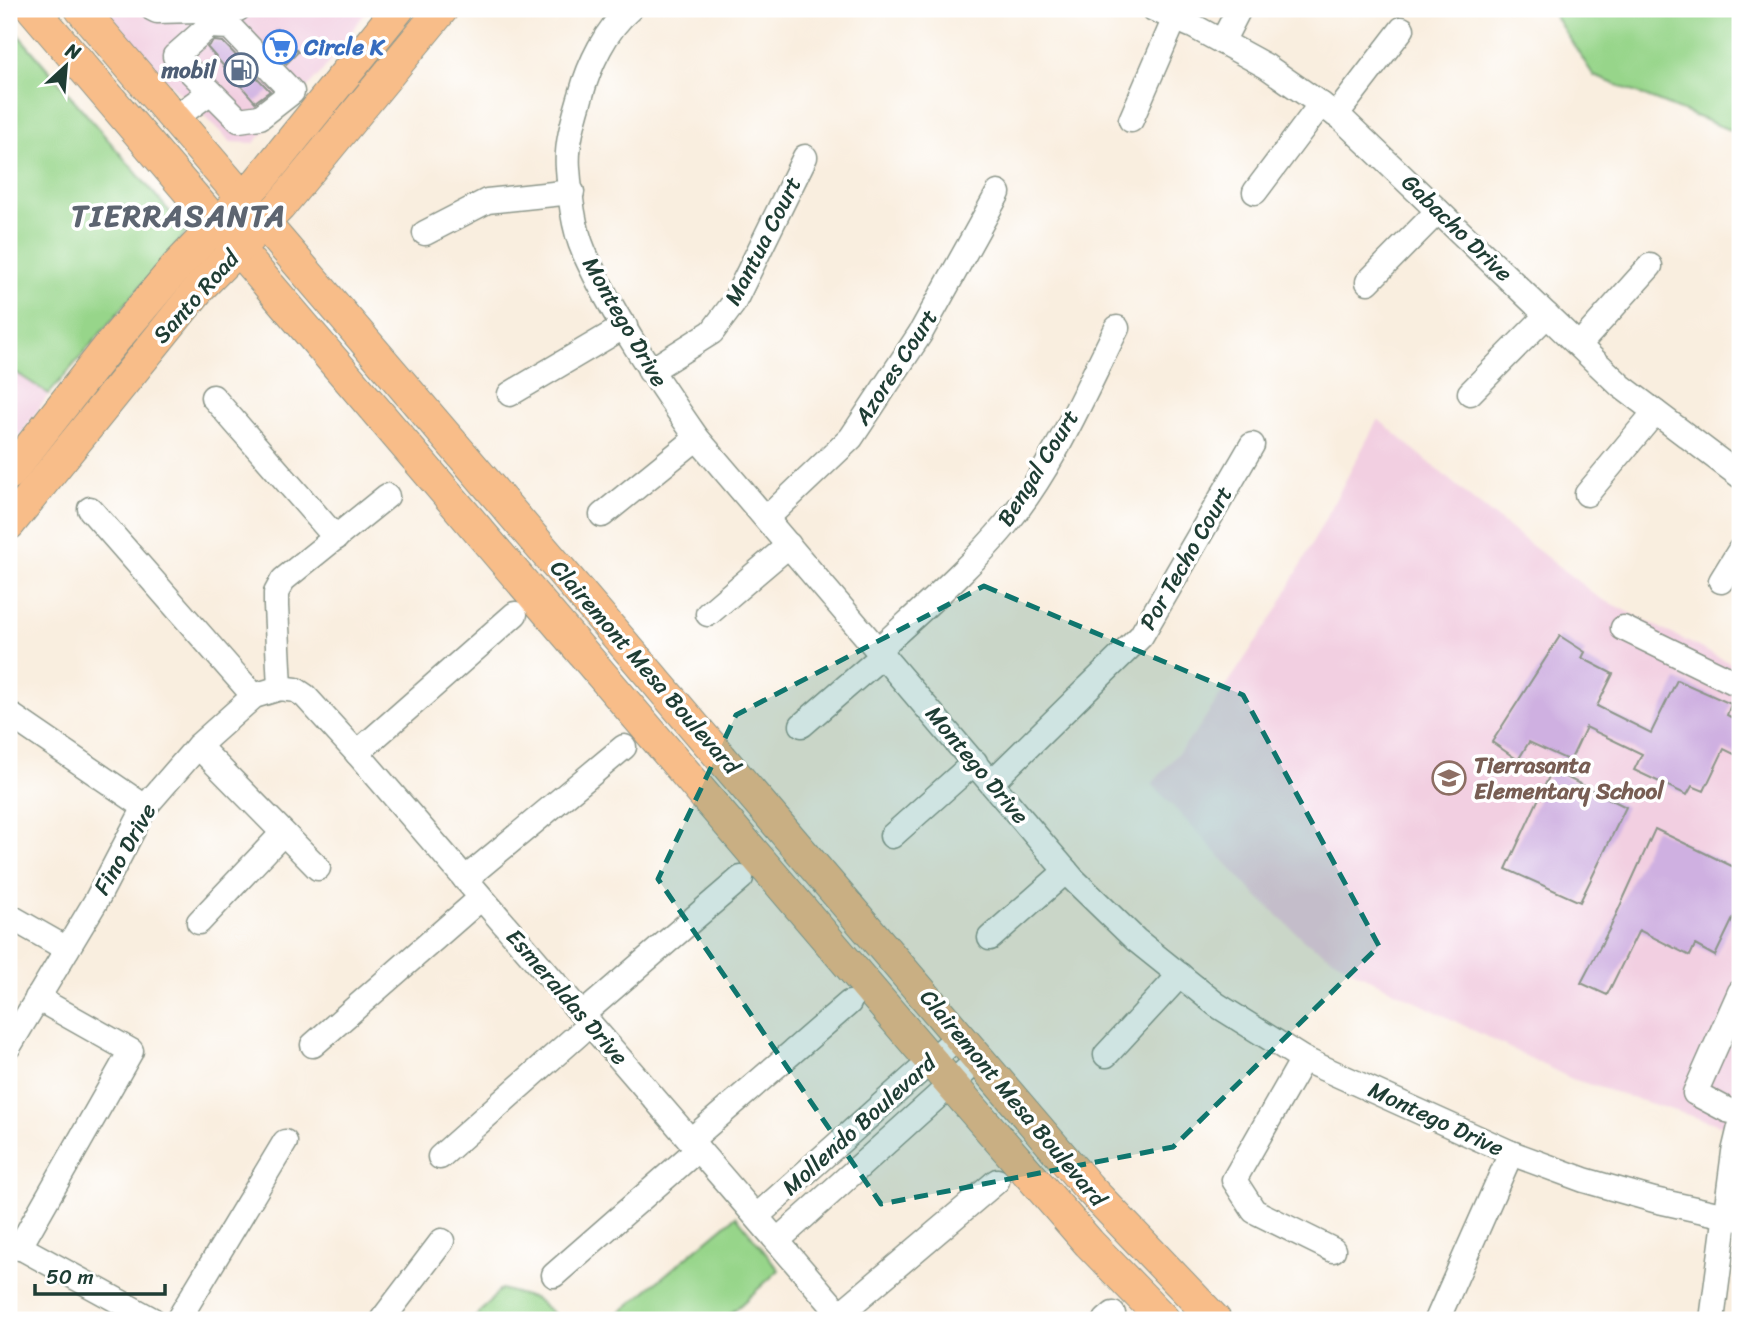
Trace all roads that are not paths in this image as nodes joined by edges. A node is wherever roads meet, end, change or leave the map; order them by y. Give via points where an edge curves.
1 (33, 9) edge
2 (81, 9) edge
3 (153, 9) edge
4 (238, 9) edge
5 (398, 9) edge
6 (442, 9) edge
7 (630, 9) edge
8 (1239, 9) edge
9 (1164, 13) edge
10 (1402, 29) dead end
11 (1222, 42) junction
12 (209, 93) junction
13 (303, 102) junction
14 (1328, 109) junction
15 (175, 118) junction
16 (1130, 120) dead end
17 (805, 157) dead end
18 (572, 192) junction
19 (1255, 192) dead end
20 (998, 193) dead end
21 (242, 197) junction
22 (1438, 211) junction
23 (264, 222) junction
24 (217, 225) junction
25 (425, 233) dead end
26 (239, 250) junction
27 (1650, 266) dead end
28 (1368, 282) dead end
29 (1547, 315) junction
30 (625, 326) junction
31 (1117, 328) dead end
32 (1579, 345) junction
33 (650, 372) junction
34 (1470, 393) dead end
35 (510, 394) dead end
36 (213, 397) dead end
37 (1655, 412) junction
38 (697, 438) junction
39 (1252, 445) dead end
40 (9, 474) edge
41 (1740, 476) edge
42 (1587, 494) dead end
43 (387, 496) dead end
44 (90, 509) dead end
45 (602, 514) dead end
46 (766, 518) junction
47 (9, 524) edge
48 (335, 538) junction
49 (789, 545) junction
50 (1740, 550) edge
51 (1721, 581) dead end
52 (515, 614) dead end
53 (708, 614) dead end
54 (1623, 628) dead end
55 (880, 653) junction
56 (1740, 685) edge
57 (280, 688) junction
58 (254, 696) junction
59 (9, 714) edge
60 (802, 725) dead end
61 (198, 746) junction
62 (624, 747) dead end
63 (357, 753) junction
64 (975, 762) junction
65 (992, 782) junction
66 (145, 807) junction
67 (284, 833) junction
68 (892, 836) dead end
69 (318, 868) dead end
70 (1066, 870) junction
71 (741, 877) dead end
72 (465, 879) junction
73 (481, 898) junction
74 (9, 916) edge
75 (199, 922) dead end
76 (990, 938) dead end
77 (67, 949) junction
78 (1180, 975) junction
79 (1740, 992) edge
80 (37, 998) junction
81 (849, 1003) dead end
82 (586, 1019) junction
83 (313, 1045) dead end
84 (9, 1046) edge
85 (970, 1046) junction
86 (1106, 1055) dead end
87 (1303, 1059) junction
88 (940, 1072) junction
89 (1740, 1113) edge
90 (1740, 1127) edge
91 (285, 1142) dead end
92 (694, 1144) junction
93 (1511, 1153) junction
94 (439, 1157) dead end
95 (997, 1181) dead end
96 (758, 1216) junction
97 (1732, 1216) edge
98 (778, 1240) junction
99 (442, 1241) dead end
100 (11, 1243) edge
101 (1333, 1250) dead end
102 (554, 1275) dead end
103 (836, 1316) edge
104 (153, 1320) edge
105 (178, 1320) edge
106 (383, 1320) edge
107 (1164, 1320) edge
108 (1215, 1320) edge
109 (1437, 1320) edge
110 (1712, 1320) edge

1 - 24 main road, Clairemont Mesa Boulevard
2 - 15 main road, Clairemont Mesa Boulevard
3 - 4 street
5 - 13 main road, Santo Road
6 - 23 main road, Santo Road
7 - 18 street, Montego Drive via 620,17 588,71 571,130 568,167
8 - 11 street
9 - 11 street, Gabacho Drive
9 - 16 street
10 - 14 street
11 - 14 street, Gabacho Drive
12 - 13 street via 239,120
12 - 13 street via 175,56 209,26 230,27
12 - 15 street
13 - 21 main road, Santo Road
14 - 19 street
14 - 22 street, Gabacho Drive
15 - 21 main road, Clairemont Mesa Boulevard
17 - 33 street, Mantua Court via 733,304 712,332
18 - 25 street via 487,201
18 - 30 street, Montego Drive via 584,251
20 - 46 street, Azores Court via 920,334 850,438
21 - 23 main road, Clairemont Mesa Boulevard
21 - 24 main road, Santo Road
22 - 28 street
22 - 29 street, Gabacho Drive
23 - 26 main road, Santo Road
23 - 85 main road, Clairemont Mesa Boulevard
24 - 26 main road, Clairemont Mesa Boulevard
24 - 40 main road, Santo Road via 107,349
26 - 47 main road, Santo Road via 185,306
26 - 88 main road, Clairemont Mesa Boulevard
27 - 32 street
29 - 32 street, Gabacho Drive
29 - 34 street
30 - 33 street, Montego Drive
30 - 35 street
31 - 55 street, Bengal Court via 1049,460 1009,521
32 - 37 street, Gabacho Drive
33 - 38 street, Montego Drive
36 - 48 street
37 - 41 street, Gabacho Drive
37 - 42 street
38 - 45 street
38 - 46 street, Montego Drive
39 - 65 street, Por Techo Court via 1141,636
43 - 48 street
44 - 58 street
46 - 49 street, Montego Drive
48 - 57 street via 283,580 276,593
49 - 53 street
49 - 55 street, Montego Drive
50 - 51 street
52 - 63 street
54 - 56 street
55 - 60 street, Bengal Court
55 - 64 street, Montego Drive
57 - 58 street, Fino Drive
57 - 63 street, Esmeraldas Drive via 305,696
58 - 61 street, Fino Drive
59 - 66 street
61 - 66 street, Fino Drive
61 - 67 street
62 - 72 street
63 - 72 street, Esmeraldas Drive
64 - 65 street, Montego Drive
64 - 68 street
65 - 70 street, Montego Drive
66 - 77 street, Fino Drive
67 - 69 street
67 - 75 street
70 - 76 street
70 - 78 street, Montego Drive via 1136,940
71 - 82 street
72 - 73 street, Esmeraldas Drive
73 - 82 street, Esmeraldas Drive
73 - 83 street
74 - 77 street
77 - 80 street, Fino Drive
78 - 86 street
78 - 87 street, Montego Drive via 1217,1005
79 - 89 street via 1695,1093
80 - 84 street, Fino Drive
80 - 100 street via 131,1051
81 - 92 street
82 - 92 street, Esmeraldas Drive
82 - 94 street
85 - 88 street, Mollendo Boulevard
85 - 108 main road, Clairemont Mesa Boulevard via 1116,1219
87 - 93 street, Montego Drive
87 - 101 street via 1234,1180 1254,1211
88 - 96 street, Mollendo Boulevard
88 - 98 street, Mollendo Boulevard
88 - 107 main road, Clairemont Mesa Boulevard via 1089,1243
90 - 97 street
91 - 105 street
92 - 96 street, Esmeraldas Drive
92 - 102 street
93 - 97 street, Montego Drive via 1642,1197
93 - 109 street
95 - 103 street
96 - 98 street, Esmeraldas Drive
97 - 110 street
98 - 103 street, Esmeraldas Drive
99 - 106 street
100 - 104 street

